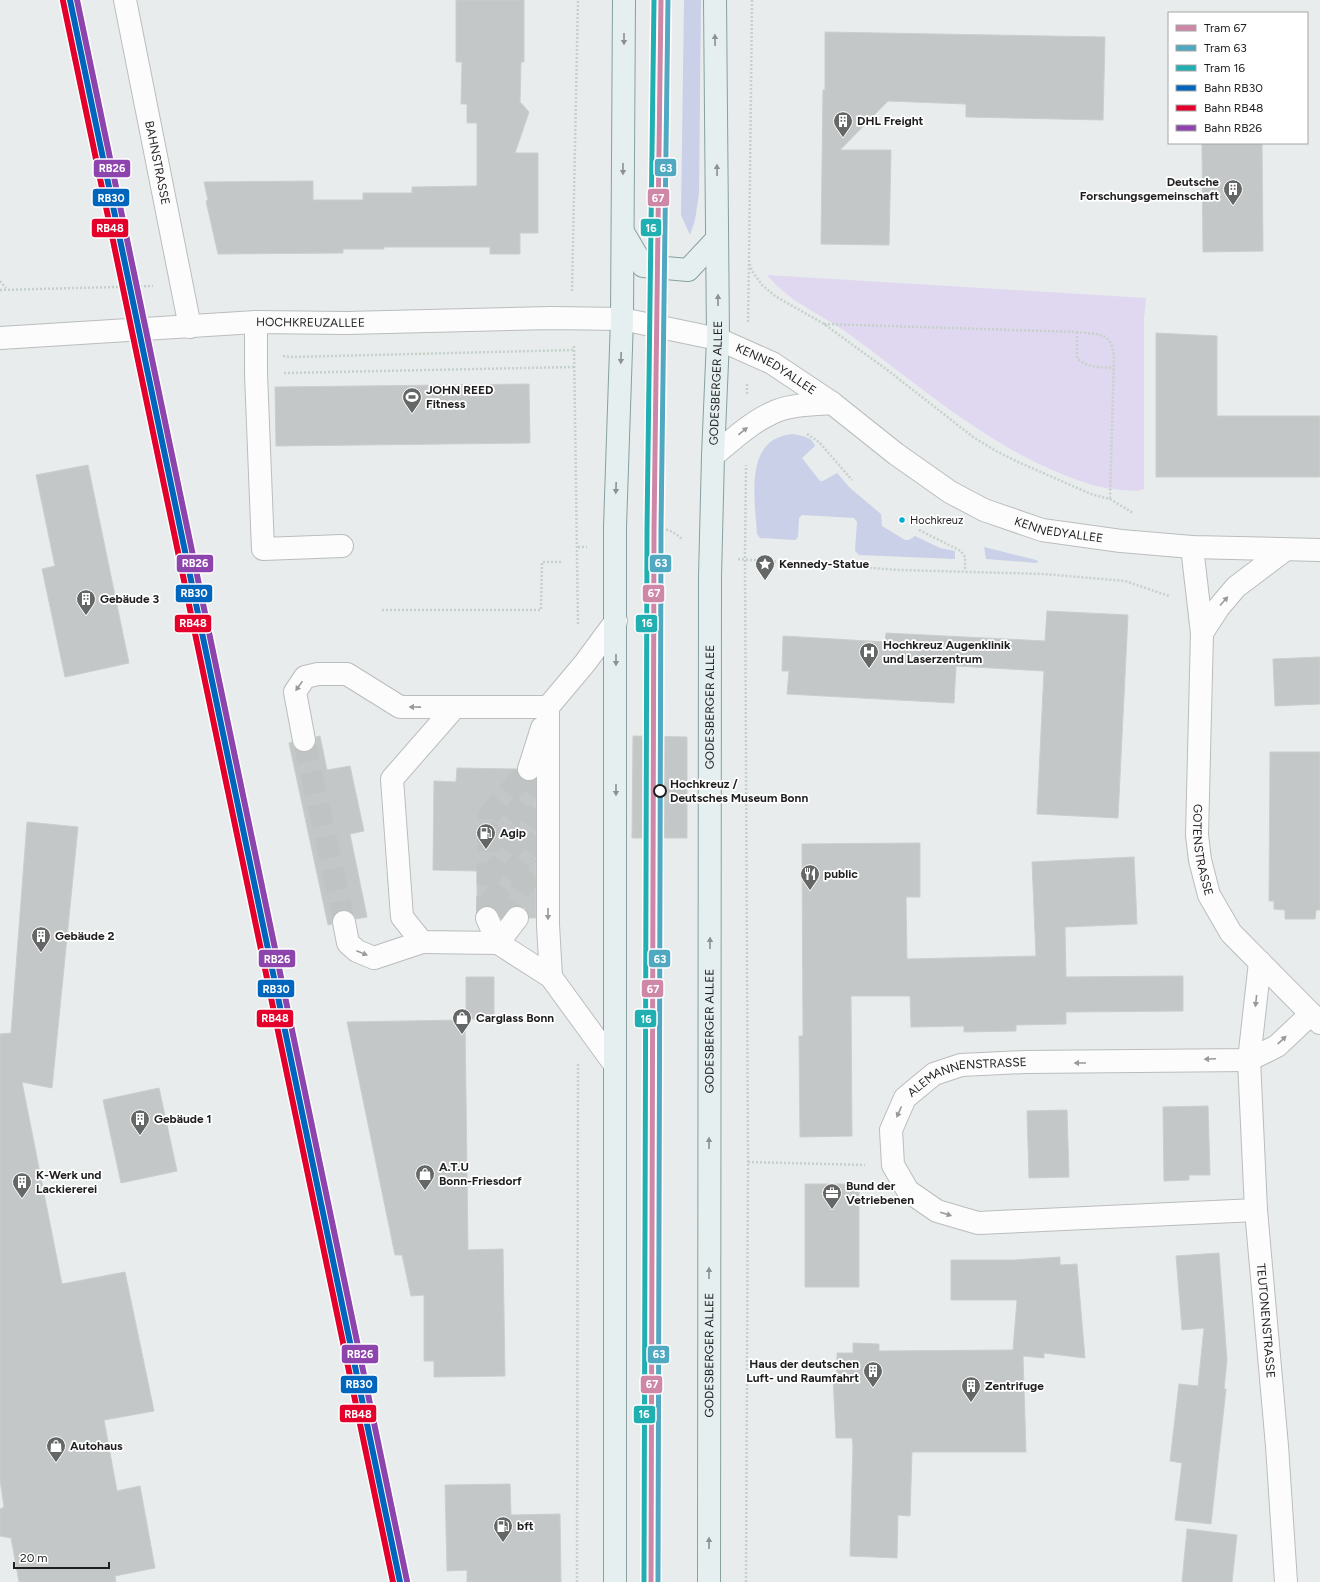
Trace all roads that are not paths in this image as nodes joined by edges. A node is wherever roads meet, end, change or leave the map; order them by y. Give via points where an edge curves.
1 (125, 0) edge
2 (624, 0) edge
3 (715, 0) edge
4 (623, 231) junction
5 (717, 239) junction
6 (622, 319) junction
7 (256, 322) junction
8 (190, 326) junction
9 (0, 338) edge
10 (718, 339) junction
11 (832, 403) junction
12 (712, 456) junction
13 (342, 546) dead end
14 (1192, 547) junction
15 (1285, 550) junction
16 (1320, 550) edge
17 (616, 621) junction
18 (1202, 633) junction
19 (548, 707) junction
20 (454, 708) junction
21 (304, 740) tunnel mouth
22 (502, 918) tunnel mouth
23 (344, 922) tunnel mouth
24 (422, 942) junction
25 (498, 943) junction
26 (1260, 962) junction
27 (551, 977) junction
28 (1315, 1018) edge
29 (1249, 1060) junction
30 (615, 1065) junction
31 (1256, 1210) junction
32 (615, 1582) edge
33 (709, 1582) edge
34 (1286, 1582) edge

1 - 8 street, BAHNSTRASSE
2 -> 4 main road
5 -> 3 main road, GODESBERGER ALLEE
4 - 5 main road via 643,266 688,270
4 - 6 main road
10 -> 5 main road, GODESBERGER ALLEE
6 - 7 street, HOCHKREUZALLEE
6 - 10 street, KENNEDYALLEE
6 -> 17 main road
7 - 8 street, HOCHKREUZALLEE
7 - 13 street via 263,549
8 - 9 street, HOCHKREUZALLEE
10 - 11 street, KENNEDYALLEE via 772,363
10 - 12 main road, GODESBERGER ALLEE
12 -> 11 street, KENNEDYALLEE via 747,428 773,412
11 - 14 street, KENNEDYALLEE via 896,454 950,492 984,510 1042,530 1121,542
33 -> 12 main road, GODESBERGER ALLEE
14 - 15 street, KENNEDYALLEE
14 - 18 street, GOTENSTRASSE
15 - 16 street, KENNEDYALLEE
18 -> 15 street via 1218,607 1236,587
17 - 19 street
17 -> 30 main road
18 - 26 street, GOTENSTRASSE via 1198,835 1200,860 1209,895 1218,912 1231,932
19 - 20 street
19 -> 27 street via 542,824
20 -> 21 street via 400,707 347,674 318,674 305,677 295,692
20 - 24 street via 392,779 402,917
22 - 25 street
23 -> 24 street via 348,943 357,951 374,958
24 - 25 street
25 - 27 street
26 - 28 street, GOTENSTRASSE
26 -> 29 street, TEUTONENSTRASSE
27 - 30 street
29 -> 28 street via 1277,1046
29 - 31 street, TEUTONENSTRASSE
29 -> 31 street, ALEMANNENSTRASSE via 961,1065 934,1074 905,1098 891,1130 893,1165 908,1191 937,1211 978,1223
30 - 32 main road
31 - 34 street, TEUTONENSTRASSE

